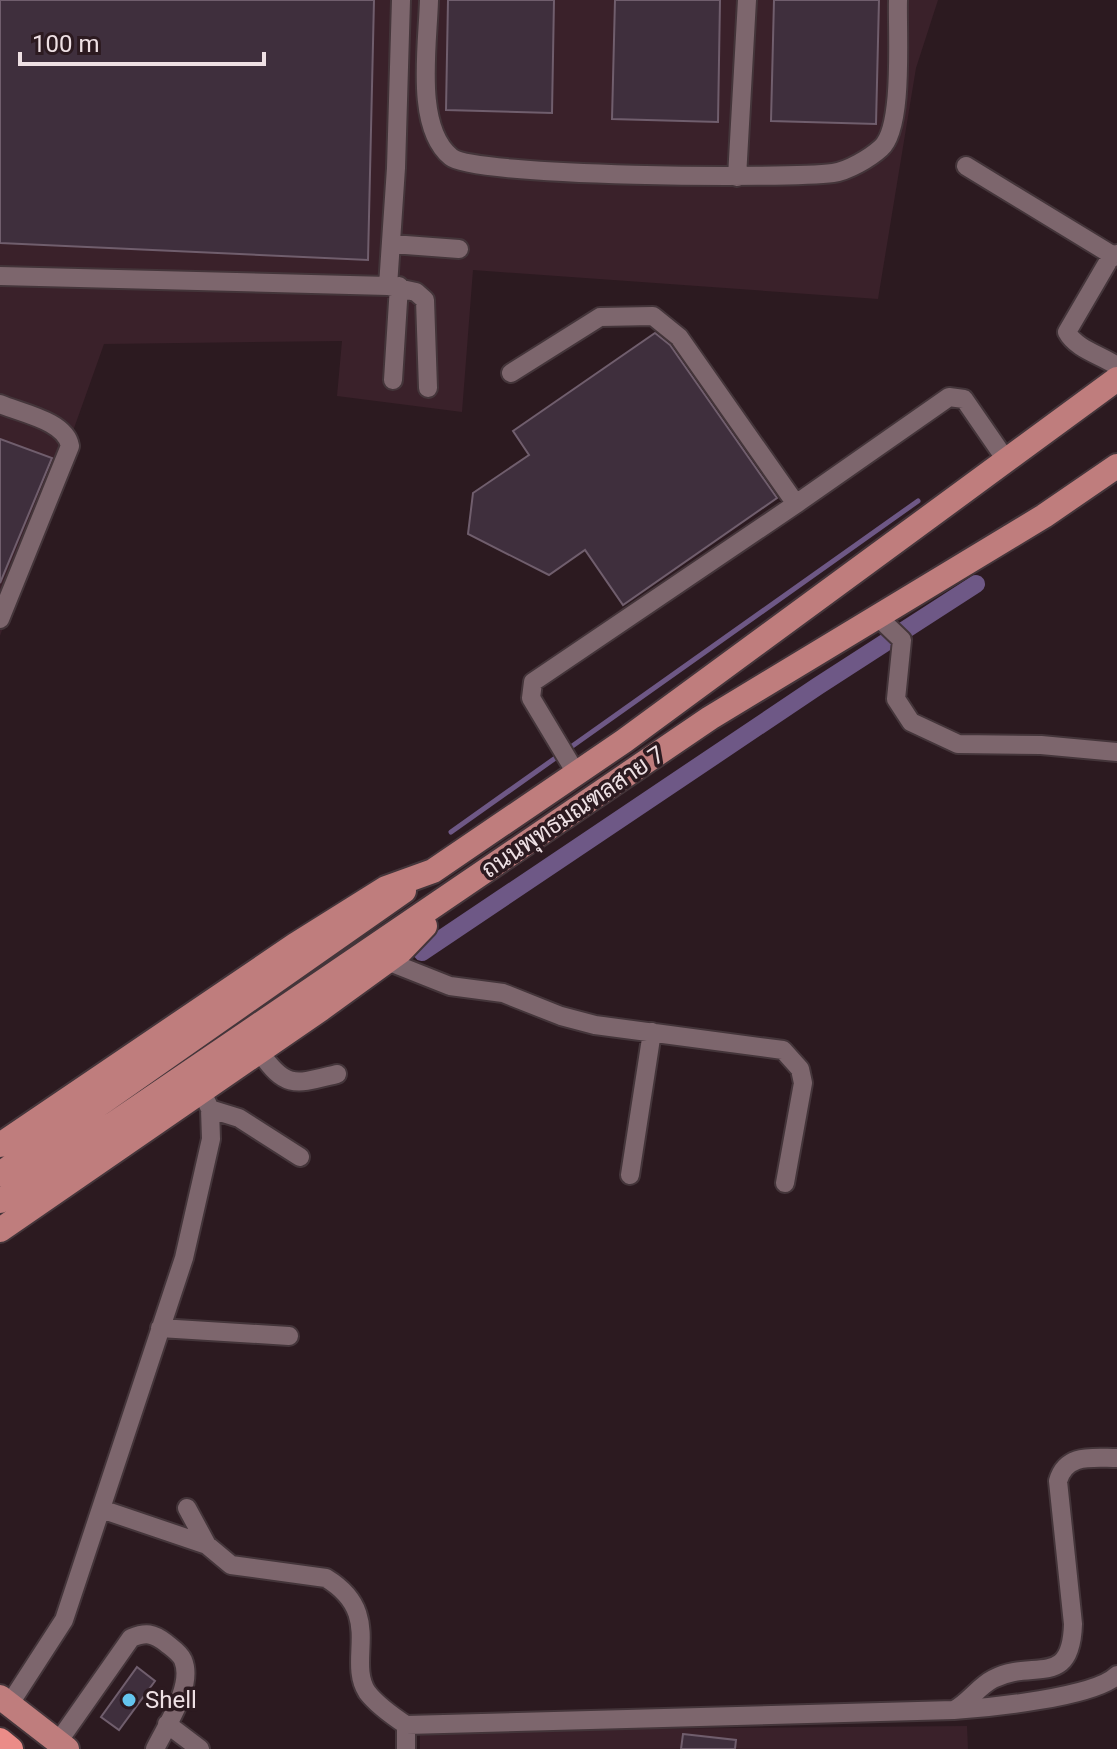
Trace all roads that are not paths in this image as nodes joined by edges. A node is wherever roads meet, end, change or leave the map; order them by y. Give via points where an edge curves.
1 (401, 0) edge
2 (429, 0) edge
3 (747, 0) edge
4 (898, 0) edge
5 (966, 166) dead end
6 (737, 177) junction
7 (392, 244) junction
8 (459, 249) dead end
9 (1115, 254) edge
10 (0, 276) edge
11 (393, 286) junction
12 (1117, 366) edge
13 (511, 373) dead end
14 (1117, 379) edge
15 (393, 380) dead end
16 (428, 388) dead end
17 (0, 404) edge
18 (1006, 460) junction
19 (1117, 466) edge
20 (796, 504) junction
21 (877, 616) junction
22 (0, 619) edge
23 (1117, 752) edge
24 (576, 773) junction
25 (417, 879) junction
26 (439, 904) junction
27 (387, 961) junction
28 (652, 1032) junction
29 (260, 1052) junction
30 (337, 1074) dead end
31 (206, 1101) junction
32 (0, 1145) edge
33 (300, 1157) dead end
34 (34, 1165) junction
35 (0, 1174) edge
36 (630, 1175) dead end
37 (785, 1183) dead end
38 (0, 1201) edge
39 (0, 1230) edge
40 (160, 1328) junction
41 (289, 1336) dead end
42 (1117, 1458) edge
43 (187, 1508) dead end
44 (101, 1509) junction
45 (207, 1545) junction
46 (1117, 1675) edge
47 (5, 1701) edge
48 (954, 1710) junction
49 (167, 1724) junction
50 (406, 1725) junction
51 (0, 1740) edge
52 (63, 1746) edge
53 (11, 1749) edge
54 (155, 1749) edge
55 (200, 1749) edge
56 (406, 1749) edge

1 - 7 street
2 - 6 street via 428,119 450,157 463,164 525,170
3 - 6 street
4 - 6 street via 894,125 882,148 836,173
5 - 9 street
7 - 8 street
7 - 11 street
9 - 12 street via 1067,332 1080,347
10 - 11 street
11 - 15 street
11 - 16 street via 425,300
13 - 20 street via 600,317 653,316 679,337
14 - 18 main road, ถนนพุทธมณฑลสาย 7
17 - 22 street via 59,427 70,446
18 - 20 street via 964,399 949,397
18 - 24 main road, ถนนพุทธมณฑลสาย 7
19 - 21 main road, ถนนพุทธมณฑลสาย 7
20 - 24 street via 533,682 531,698
21 - 23 street via 902,640 896,699 911,722 958,744
21 - 26 main road, ถนนพุทธมณฑลสาย 7 via 710,718
24 - 25 main road, ถนนพุทธมณฑลสาย 7
25 - 32 main road via 386,888 341,915
25 - 34 main road via 396,900
26 - 27 main road via 422,932
26 - 34 main road, ถนนพุทธมณฑลสาย 7
27 - 28 street via 450,986 523,999 561,1016
27 - 29 main road
28 - 36 street
28 - 37 street via 766,1046 794,1058 803,1083
29 - 30 street via 276,1075 293,1083
29 - 31 main road
31 - 33 street
31 - 39 main road
31 - 40 street via 211,1139
34 - 35 main road
34 - 38 main road
40 - 41 street
40 - 44 street
42 - 48 street via 1075,1459 1061,1470 1058,1481 1073,1624 1065,1661 1054,1668 993,1679
43 - 45 street
44 - 45 street
44 - 47 street via 64,1620
45 - 50 street via 244,1570 326,1578 338,1585 362,1629 363,1683
46 - 48 street via 1100,1687
47 - 52 main road
48 - 50 street
49 - 52 street via 186,1669 182,1657 156,1635 143,1634 131,1638
49 - 54 street
49 - 55 street
50 - 56 street
51 - 53 highway

